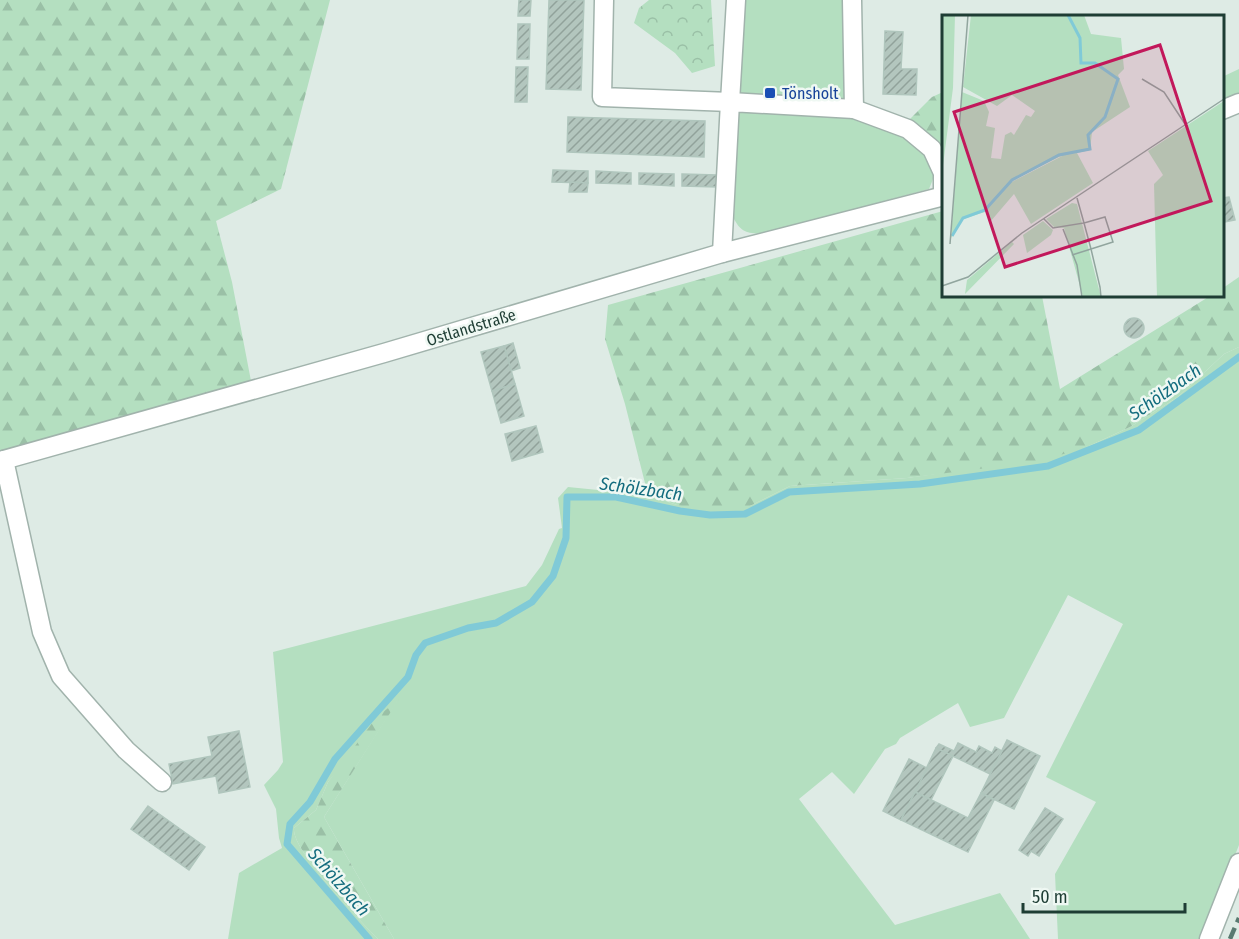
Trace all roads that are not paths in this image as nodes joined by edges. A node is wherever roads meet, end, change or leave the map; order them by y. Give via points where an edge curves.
1 (604, 0) edge
2 (736, 0) edge
3 (852, 0) edge
4 (730, 102) junction
5 (1239, 104) edge
6 (854, 109) junction
7 (1224, 109) edge
8 (942, 170) edge
9 (942, 196) edge
10 (722, 253) junction
11 (2, 460) edge
12 (162, 782) dead end
13 (1239, 862) edge
14 (1209, 939) edge

1 - 4 street via 602,97
2 - 4 street
3 - 6 street
4 - 6 street
4 - 10 street
5 - 7 street
6 - 8 street via 908,129 932,149
9 - 10 street, Ostlandstraße
10 - 11 street, Ostlandstraße
11 - 12 street via 42,632 61,676 126,750
13 - 14 street

